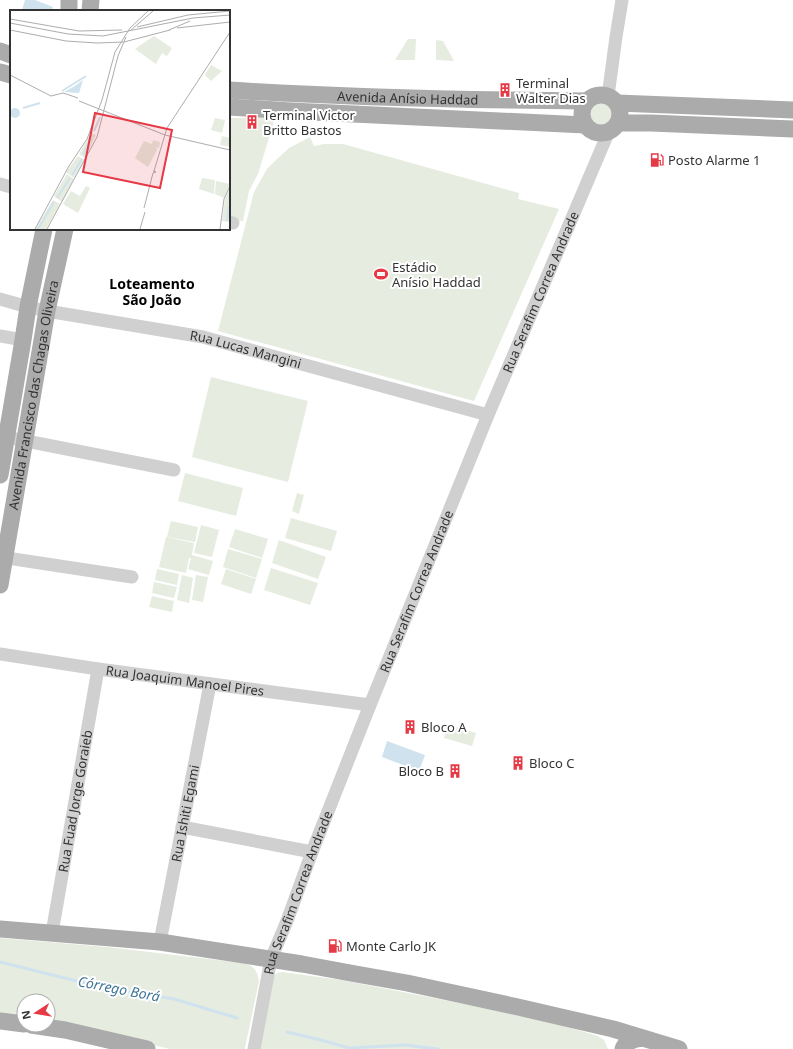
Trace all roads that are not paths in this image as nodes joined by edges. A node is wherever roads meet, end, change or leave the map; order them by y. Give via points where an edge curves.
1 (91, 0) edge
2 (622, 0) edge
3 (90, 10) edge
4 (0, 51) edge
5 (10, 55) edge
6 (0, 72) edge
7 (10, 75) edge
8 (230, 90) edge
9 (613, 100) junction
10 (586, 101) junction
11 (291, 103) junction
12 (230, 107) edge
13 (793, 110) edge
14 (793, 129) edge
15 (603, 131) junction
16 (0, 184) edge
17 (10, 187) edge
18 (44, 230) edge
19 (64, 230) edge
20 (0, 299) edge
21 (28, 307) junction
22 (47, 311) junction
23 (0, 336) edge
24 (23, 340) junction
25 (488, 415) junction
26 (3, 437) edge
27 (25, 440) junction
28 (174, 470) dead end
29 (0, 475) edge
30 (2, 557) edge
31 (132, 577) dead end
32 (0, 585) edge
33 (0, 654) edge
34 (98, 669) junction
35 (210, 684) junction
36 (370, 705) junction
37 (182, 827) junction
38 (312, 852) junction
39 (0, 930) edge
40 (52, 934) junction
41 (160, 942) junction
42 (272, 959) junction
43 (0, 1021) edge
44 (16, 1023) edge
45 (56, 1029) edge
46 (613, 1029) junction
47 (642, 1038) junction
48 (623, 1048) edge
49 (147, 1049) edge
50 (254, 1049) edge
51 (679, 1049) edge

1 - 3 main road
2 - 9 street via 616,37
4 - 5 main road
6 - 7 main road
8 - 11 main road, Avenida Anísio Haddad
9 - 10 main road via 602,94
9 - 13 main road
9 - 15 main road via 620,110 620,116
10 - 11 main road, Avenida Anísio Haddad
10 - 15 main road via 582,119
11 - 12 main road, Avenida Anísio Haddad
11 - 15 main road, Avenida Anísio Haddad
14 - 15 main road, Avenida Anísio Haddad via 651,123
15 - 25 street, Rua Serafim Correa Andrade
16 - 17 street
18 - 21 main road, Avenida Francisco das Chagas Oliveira
19 - 22 main road, Avenida Francisco das Chagas Oliveira
20 - 21 street, Rua Lucas Mangini
21 - 22 street, Rua Lucas Mangini
21 - 24 main road, Avenida Francisco das Chagas Oliveira
22 - 25 street, Rua Lucas Mangini via 203,337
22 - 27 main road, Avenida Francisco das Chagas Oliveira
23 - 24 street
24 - 26 main road, Avenida Francisco das Chagas Oliveira
25 - 36 street, Rua Serafim Correa Andrade
26 - 27 street
26 - 29 main road, Avenida Francisco das Chagas Oliveira
27 - 28 street
27 - 30 main road, Avenida Francisco das Chagas Oliveira
30 - 31 street
30 - 32 main road, Avenida Francisco das Chagas Oliveira
33 - 34 street, Rua Joaquim Manoel Pires
34 - 35 street, Rua Joaquim Manoel Pires
34 - 40 street, Rua Fuad Jorge Goraieb
35 - 36 street, Rua Joaquim Manoel Pires
35 - 37 street, Rua Ishiti Egami
36 - 38 street, Rua Serafim Correa Andrade
37 - 38 street
37 - 41 street, Rua Ishiti Egami
38 - 42 street, Rua Serafim Correa Andrade
39 - 40 main road
40 - 41 main road
41 - 42 main road
42 - 46 main road via 407,983
42 - 50 street, Rua Serafim Correa Andrade
43 - 44 main road
45 - 49 main road
46 - 47 main road
46 - 48 main road via 619,1035
47 - 48 main road via 634,1039
47 - 51 main road

